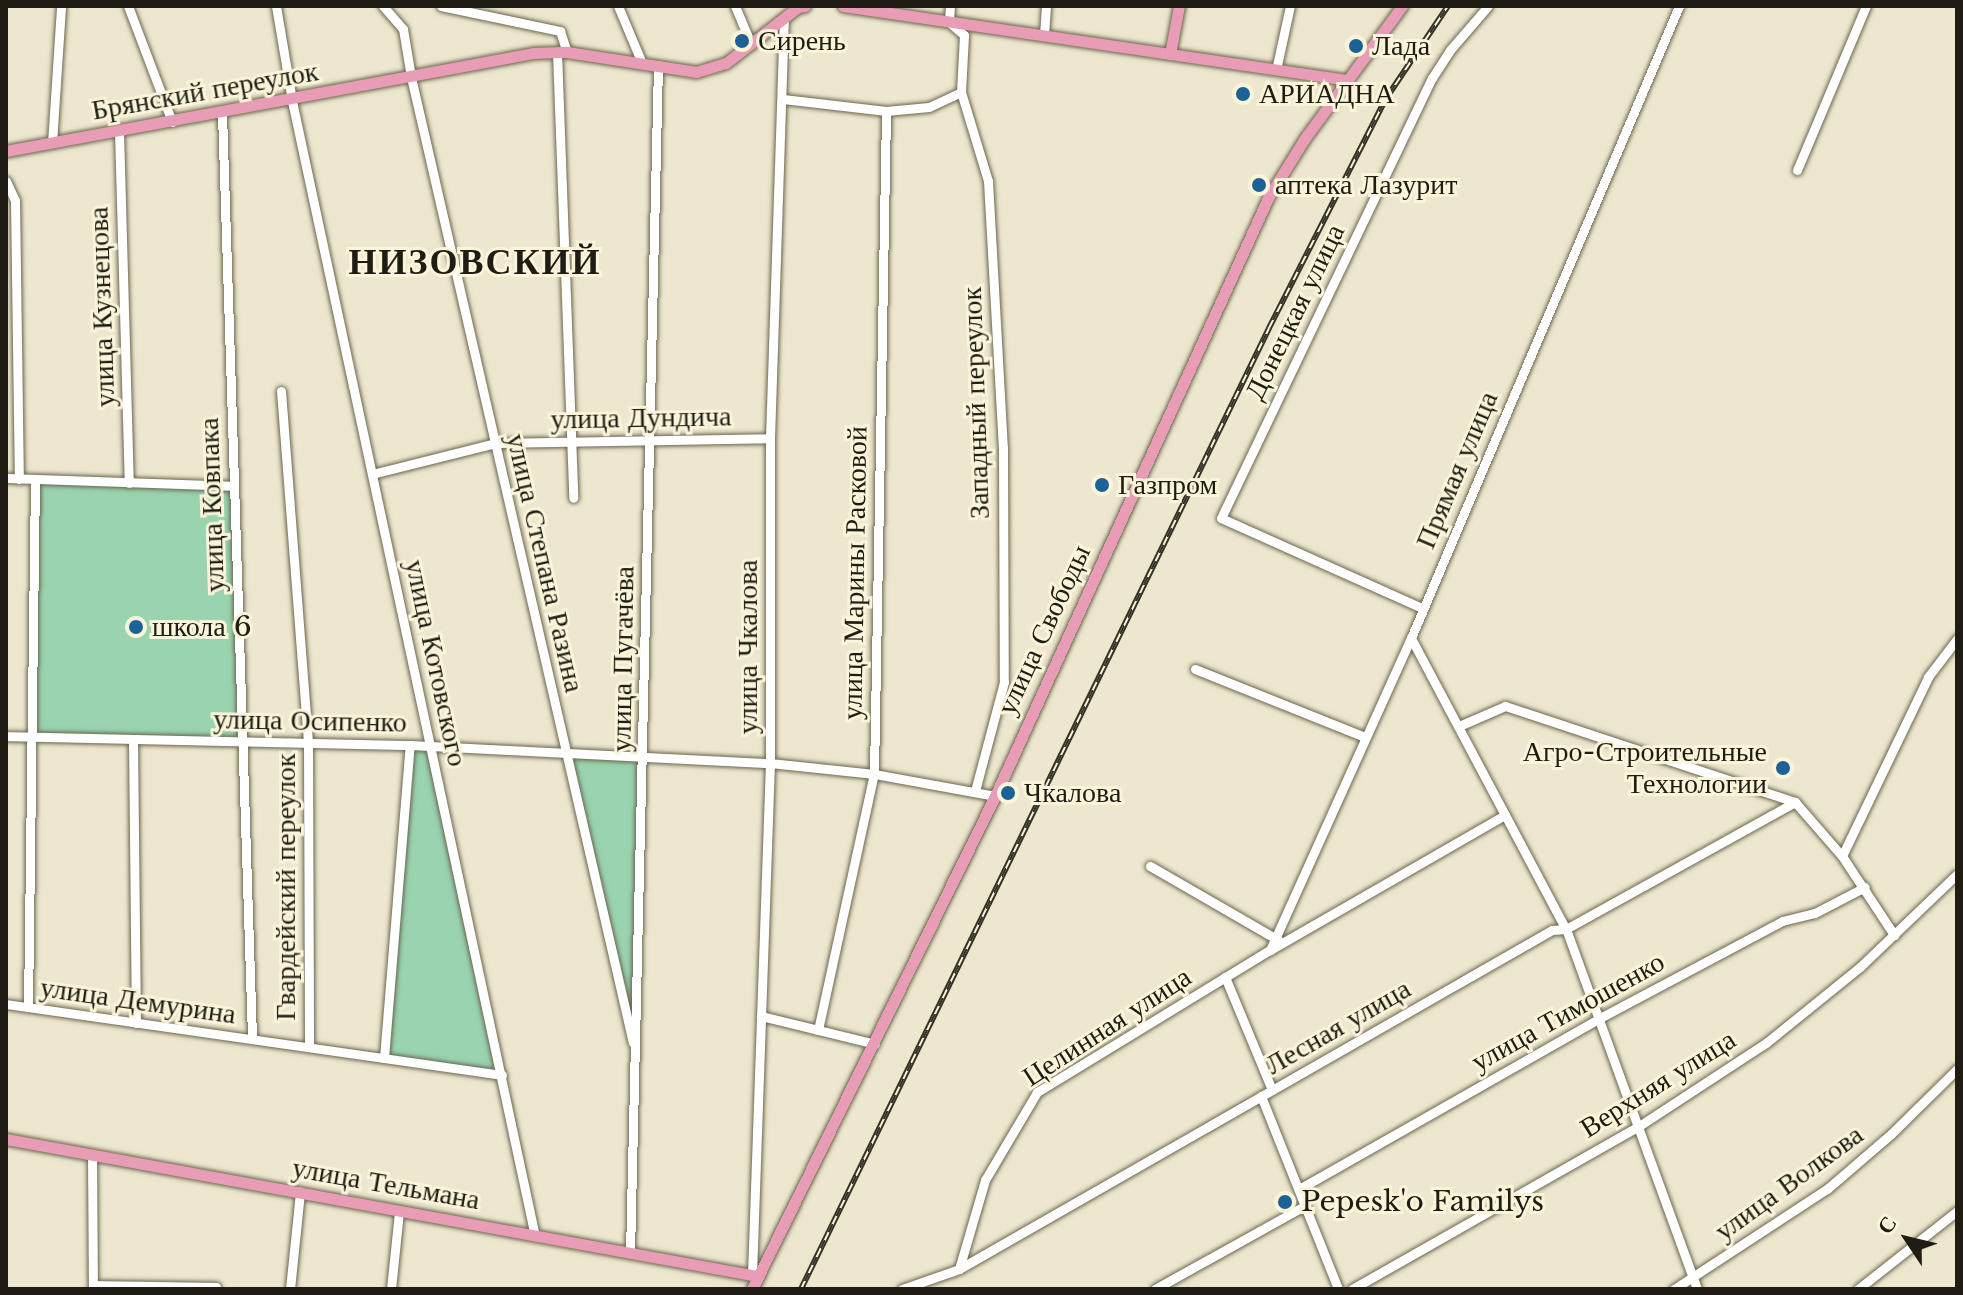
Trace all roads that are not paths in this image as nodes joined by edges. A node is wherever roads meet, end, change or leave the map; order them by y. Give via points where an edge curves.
1 (61, 6) edge
2 (128, 6) edge
3 (276, 6) edge
4 (383, 6) edge
5 (441, 6) edge
6 (618, 6) edge
7 (735, 6) edge
8 (805, 6) edge
9 (843, 6) edge
10 (950, 6) edge
11 (1046, 6) edge
12 (1179, 6) edge
13 (1290, 6) edge
14 (1402, 6) edge
15 (1488, 6) edge
16 (1679, 6) edge
17 (1866, 6) edge
18 (784, 18) junction
19 (949, 22) junction
20 (1044, 35) junction
21 (751, 44) junction
22 (562, 52) junction
23 (1170, 54) junction
24 (642, 63) junction
25 (658, 65) junction
26 (1276, 70) junction
27 (411, 77) junction
28 (1347, 80) junction
29 (961, 92) junction
30 (783, 99) junction
31 (292, 101) junction
32 (886, 111) junction
33 (222, 113) junction
34 (172, 122) junction
35 (119, 131) junction
36 (52, 143) junction
37 (6, 151) edge
38 (1797, 170) dead end
39 (6, 181) edge
40 (281, 391) dead end
41 (770, 438) junction
42 (650, 439) junction
43 (571, 441) junction
44 (495, 443) junction
45 (372, 474) junction
46 (6, 478) edge
47 (19, 479) junction
48 (35, 479) junction
49 (129, 483) junction
50 (234, 486) junction
51 (573, 498) dead end
52 (1422, 608) junction
53 (1411, 638) junction
54 (1957, 639) edge
55 (1195, 669) dead end
56 (1459, 726) junction
57 (6, 736) edge
58 (32, 737) junction
59 (1365, 737) junction
60 (133, 739) junction
61 (242, 742) junction
62 (308, 744) junction
63 (410, 745) junction
64 (431, 747) junction
65 (565, 754) junction
66 (643, 757) junction
67 (770, 763) junction
68 (874, 774) junction
69 (975, 791) junction
70 (995, 796) junction
71 (1795, 802) junction
72 (1505, 815) junction
73 (1842, 856) junction
74 (1150, 866) dead end
75 (1957, 874) edge
76 (1865, 887) junction
77 (1566, 929) junction
78 (1894, 935) junction
79 (1279, 941) junction
80 (1270, 950) joint
81 (1225, 977) junction
82 (6, 1004) edge
83 (28, 1007) junction
84 (761, 1016) junction
85 (1598, 1019) junction
86 (136, 1023) junction
87 (818, 1030) junction
88 (252, 1039) junction
89 (875, 1044) junction
90 (309, 1047) junction
91 (384, 1058) junction
92 (636, 1058) junction
93 (1957, 1069) edge
94 (502, 1075) junction
95 (1272, 1090) junction
96 (1261, 1096) junction
97 (1639, 1126) junction
98 (6, 1139) edge
99 (92, 1154) junction
100 (1299, 1189) junction
101 (300, 1192) junction
102 (1304, 1206) junction
103 (399, 1211) junction
104 (1957, 1211) edge
105 (535, 1236) junction
106 (630, 1253) junction
107 (959, 1269) junction
108 (754, 1276) junction
109 (1693, 1278) junction
110 (93, 1287) edge
111 (216, 1287) edge
112 (290, 1289) edge
113 (391, 1289) edge
114 (752, 1289) edge
115 (902, 1289) edge
116 (1155, 1289) edge
117 (1338, 1289) edge
118 (1352, 1289) edge
119 (1674, 1289) edge
120 (1697, 1289) edge
121 (1858, 1289) edge

1 - 36 street
2 - 34 street
3 - 31 street, улица Котовского
4 - 27 street, улица Степана Разина via 403,29
5 - 22 street via 560,31
6 - 24 street
7 - 21 street
8 - 18 main road, Брянский переулок
9 - 19 main road
10 - 19 street
11 - 20 street
12 - 23 main road
13 - 26 street
14 - 28 main road, улица Свободы
15 - 52 street, Донецкая улица via 1432,78 1221,518
16 - 52 street, Прямая улица
17 - 38 street
18 - 21 main road, Брянский переулок
18 - 30 street, улица Чкалова
19 - 20 main road
19 - 29 street, Западный переулок via 964,35
20 - 23 main road
21 - 25 main road, Брянский переулок via 726,63 696,72
22 - 24 main road, Брянский переулок
22 - 27 main road, Брянский переулок
22 - 43 street
23 - 26 main road
24 - 25 main road, Брянский переулок
25 - 42 street, улица Пугачёва
26 - 28 main road
27 - 31 main road, Брянский переулок
27 - 44 street, улица Степана Разина
28 - 70 main road, улица Свободы via 1269,196
29 - 32 street via 929,107
29 - 69 street, Западный переулок via 988,181 1003,448 1004,682
30 - 32 street
30 - 41 street, улица Чкалова
31 - 33 main road, Брянский переулок
31 - 45 street, улица Котовского
32 - 68 street, улица Марины Расковой
33 - 34 main road, Брянский переулок
33 - 50 street, улица Ковпака
34 - 35 main road, Брянский переулок
35 - 36 main road, Брянский переулок
35 - 49 street, улица Кузнецова
36 - 37 main road, Брянский переулок
39 - 47 street via 15,200
40 - 62 street, Гвардейский переулок
41 - 42 street, улица Дундича
41 - 67 street, улица Чкалова
42 - 43 street, улица Дундича
42 - 66 street, улица Пугачёва
43 - 44 street, улица Дундича
43 - 51 street
44 - 45 street, улица Дундича
44 - 65 street, улица Степана Разина
45 - 64 street, улица Котовского
46 - 47 street
47 - 48 street
48 - 49 street
48 - 58 street
49 - 50 street
50 - 61 street, улица Ковпака
52 - 53 street, Прямая улица
53 - 56 street
53 - 59 street, Прямая улица
54 - 73 street via 1928,677
55 - 59 street
56 - 71 street via 1505,706
56 - 72 street
57 - 58 street, улица Осипенко
58 - 60 street, улица Осипенко
58 - 83 street
59 - 79 street, Прямая улица
60 - 61 street, улица Осипенко
60 - 86 street
61 - 62 street, улица Осипенко
61 - 88 street, улица Ковпака
62 - 63 street, улица Осипенко
62 - 90 street, Гвардейский переулок
63 - 64 street, улица Осипенко
63 - 91 street, улица Котовского
64 - 65 street, улица Осипенко
64 - 94 street, улица Котовского
65 - 66 street, улица Осипенко
65 - 92 street, улица Степана Разина
66 - 67 street, улица Осипенко
66 - 92 street, улица Пугачёва
67 - 68 street, улица Осипенко
67 - 84 street, улица Чкалова
68 - 69 street, улица Осипенко
68 - 87 street, улица Марины Расковой
69 - 70 street, улица Осипенко
70 - 89 main road, улица Свободы
71 - 73 street
71 - 77 street, Лесная улица
72 - 77 street
72 - 79 street
73 - 76 street
74 - 79 street
75 - 78 street, Верхняя улица
76 - 78 street
76 - 85 street, улица Тимошенко via 1815,913 1782,921
77 - 85 street
77 - 95 street, Лесная улица via 1552,930
78 - 97 street, Верхняя улица via 1766,1043
79 - 80 street, Прямая улица
80 - 81 street, Целинная улица
81 - 95 street
81 - 107 street, Целинная улица via 1037,1092 985,1180
82 - 83 street, улица Демурина
83 - 86 street, улица Демурина
84 - 87 street
84 - 108 street, улица Чкалова
85 - 97 street
85 - 100 street, улица Тимошенко
86 - 88 street, улица Демурина
87 - 89 street
88 - 90 street, улица Демурина
89 - 108 main road, улица Свободы
90 - 91 street, улица Демурина
91 - 94 street, улица Демурина
92 - 106 street, улица Пугачёва
93 - 109 street, улица Волкова via 1827,1189
94 - 105 street, улица Котовского
95 - 96 street, Лесная улица
96 - 100 street
96 - 107 street, Лесная улица
97 - 109 street
97 - 118 street, Верхняя улица
98 - 99 main road, улица Тельмана
99 - 101 main road, улица Тельмана
99 - 110 street
100 - 102 street
101 - 103 main road, улица Тельмана
101 - 112 street
102 - 116 street
102 - 117 street
103 - 105 main road, улица Тельмана
103 - 113 street
104 - 121 street
105 - 106 main road, улица Тельмана
106 - 108 main road, улица Тельмана
107 - 115 street, Лесная улица
108 - 114 main road, улица Свободы
109 - 119 street, улица Волкова
109 - 120 street
110 - 111 street

